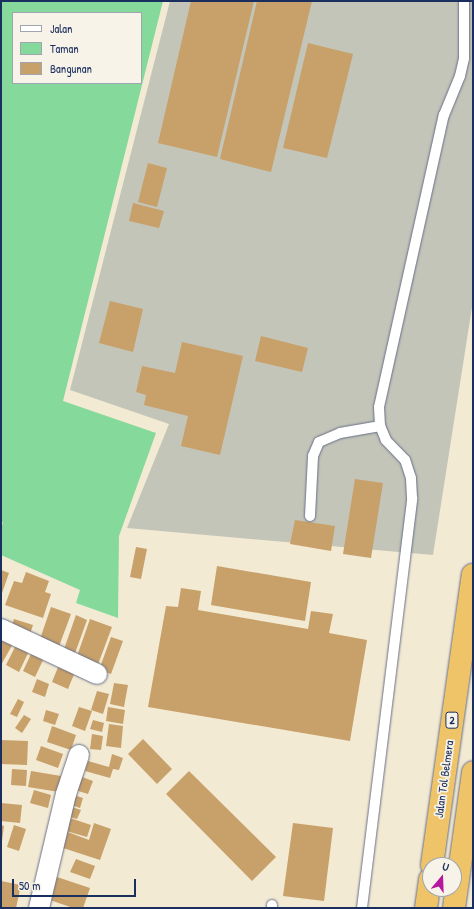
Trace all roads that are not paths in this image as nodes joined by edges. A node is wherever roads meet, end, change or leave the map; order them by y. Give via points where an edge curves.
1 (464, 1) edge
2 (380, 426) junction
3 (310, 516) dead end
4 (473, 575) edge
5 (1, 629) edge
6 (97, 674) dead end
7 (79, 755) dead end
8 (473, 772) edge
9 (433, 857) edge
10 (428, 897) edge
11 (39, 908) edge
12 (362, 908) edge
13 (426, 908) edge
14 (454, 908) edge

1 - 2 lane via 464,58 442,123 378,407
2 - 3 lane via 340,433 319,442 313,456
2 - 12 lane via 386,440 405,460 411,478 412,498
4 - 9 highway, Jalan Tol Belmera / 2
5 - 6 street
7 - 11 street via 66,794
8 - 14 highway
10 - 13 highway

